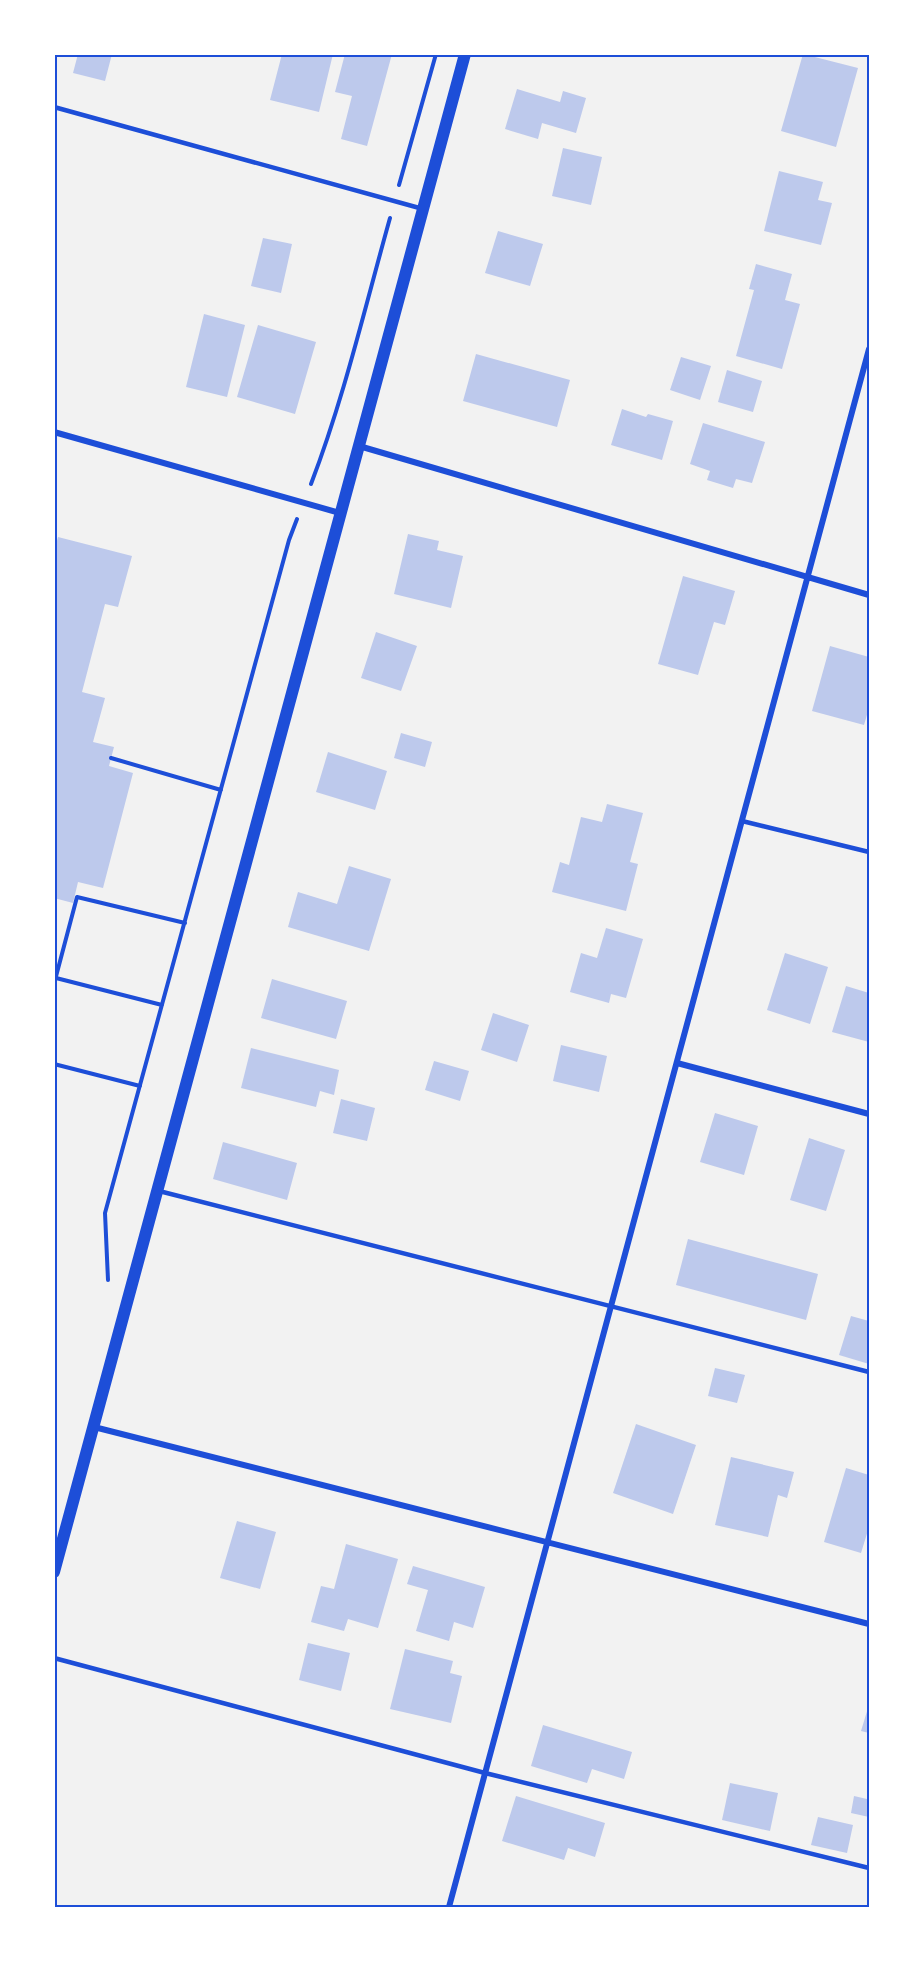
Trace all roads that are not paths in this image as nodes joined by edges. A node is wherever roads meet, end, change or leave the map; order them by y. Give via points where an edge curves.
1 (465, 54) edge
2 (54, 107) edge
3 (423, 209) junction
4 (869, 350) edge
5 (54, 432) edge
6 (359, 446) junction
7 (340, 513) junction
8 (809, 577) junction
9 (869, 595) edge
10 (742, 821) junction
11 (869, 852) edge
12 (677, 1063) junction
13 (869, 1114) edge
14 (157, 1191) junction
15 (612, 1306) junction
16 (869, 1372) edge
17 (93, 1427) junction
18 (548, 1543) junction
19 (54, 1572) edge
20 (869, 1624) edge
21 (54, 1658) edge
22 (485, 1773) junction
23 (869, 1869) edge
24 (449, 1907) edge

1 - 3 main road
2 - 3 lane
3 - 6 main road
4 - 8 street
5 - 7 street
6 - 7 main road
6 - 8 street
7 - 14 main road
8 - 9 street
8 - 10 street
10 - 11 lane
10 - 12 street
12 - 13 street
12 - 15 street
14 - 15 lane
14 - 17 main road
15 - 16 lane
15 - 18 street
17 - 18 street
17 - 19 main road
18 - 20 street
18 - 22 street
21 - 22 lane
22 - 23 lane
22 - 24 street

